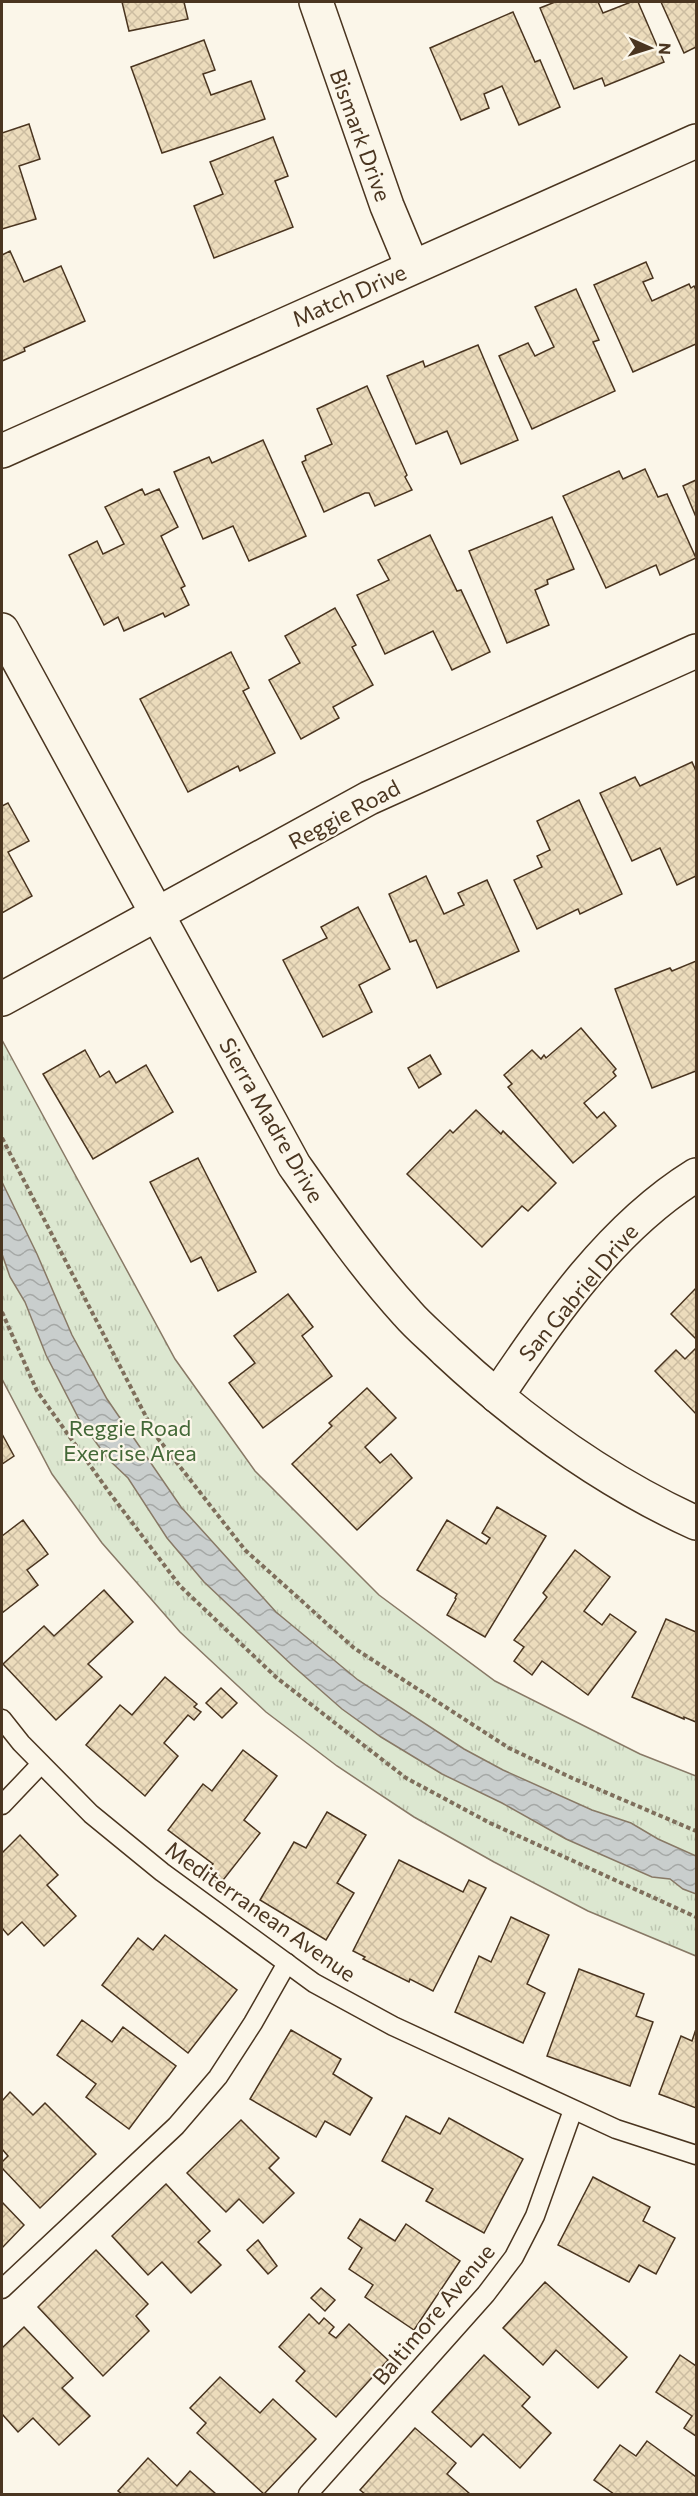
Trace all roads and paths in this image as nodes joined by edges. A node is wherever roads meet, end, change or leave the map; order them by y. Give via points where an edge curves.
1 (316, 2) edge
2 (696, 141) edge
3 (412, 266) junction
4 (2, 451) edge
5 (2, 630) edge
6 (696, 651) edge
7 (157, 915) junction
8 (2, 999) edge
9 (2, 1138) edge
10 (696, 1175) edge
11 (2, 1312) edge
12 (497, 1396) junction
13 (696, 1523) edge
14 (2, 1719) edge
15 (41, 1764) junction
16 (2, 1805) edge
17 (696, 1831) edge
18 (696, 1917) edge
19 (286, 1963) junction
20 (573, 2110) junction
21 (696, 2155) edge
22 (2, 2289) edge
23 (308, 2494) edge

1 - 3 street, Bismark Drive
2 - 3 street, Match Drive
3 - 4 street, Match Drive
5 - 7 street, Sierra Madre Drive
6 - 7 street, Reggie Road via 369,798
7 - 8 street, Reggie Road
7 - 12 street, Sierra Madre Drive via 294,1165 344,1236 407,1314
9 - 17 path via 156,1436 245,1550 354,1648 509,1748
10 - 12 street, San Gabriel Drive via 633,1224 595,1265 536,1337
11 - 18 path via 37,1391 116,1501 180,1586 277,1678 406,1778 490,1823
12 - 13 street, Sierra Madre Drive via 539,1430 610,1477
14 - 15 lane, Mediterranean Avenue
15 - 16 lane
15 - 19 lane, Mediterranean Avenue via 91,1814 162,1872
19 - 20 lane, Mediterranean Avenue via 314,1983 393,2026
19 - 22 lane via 218,2077 176,2127
20 - 21 lane, Mediterranean Avenue via 616,2129
20 - 23 lane, Baltimore Avenue via 535,2216 514,2257 486,2294

